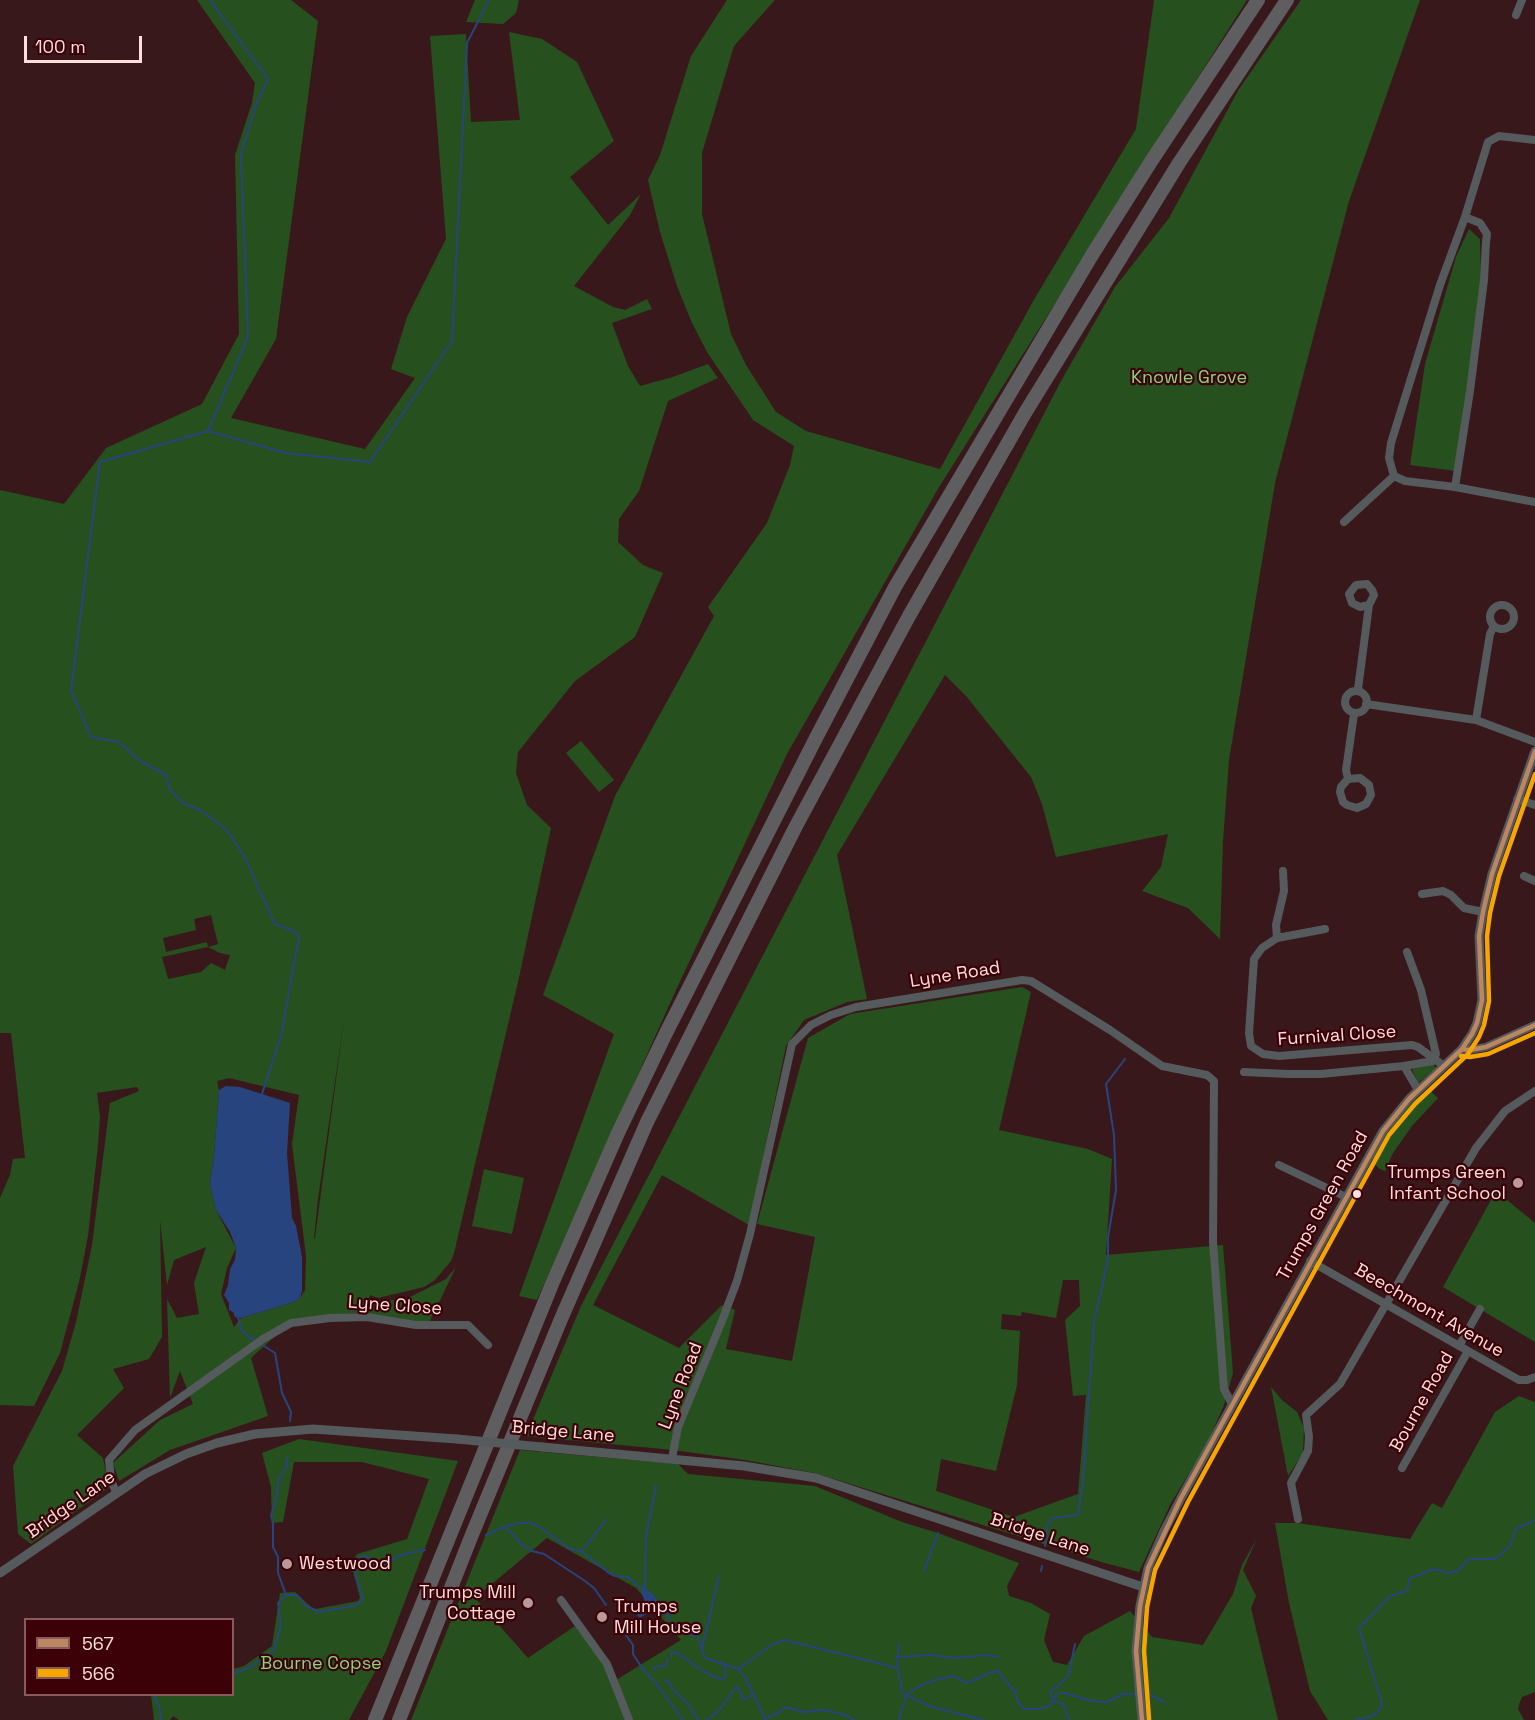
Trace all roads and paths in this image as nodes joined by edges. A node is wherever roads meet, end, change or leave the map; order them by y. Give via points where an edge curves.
1 (1258, 0) edge
2 (1287, 0) edge
3 (1522, 0) edge
4 (1516, 15) dead end
5 (1535, 140) edge
6 (1465, 217) junction
7 (1394, 476) junction
8 (1455, 487) junction
9 (1535, 502) edge
10 (1344, 522) dead end
11 (1369, 605) dead end
12 (1494, 626) dead end
13 (1358, 689) junction
14 (1366, 704) junction
15 (1354, 714) junction
16 (1476, 720) junction
17 (1535, 742) edge
18 (1535, 751) edge
19 (1347, 779) junction
20 (1517, 799) junction
21 (1535, 806) edge
22 (1283, 871) dead end
23 (1524, 876) dead end
24 (1535, 881) edge
25 (1422, 894) dead end
26 (1483, 912) junction
27 (1325, 929) dead end
28 (1277, 938) junction
29 (1407, 952) dead end
30 (1535, 1025) edge
31 (1462, 1049) junction
32 (1435, 1060) junction
33 (1404, 1066) junction
34 (1444, 1066) junction
35 (1244, 1072) dead end
36 (1418, 1090) junction
37 (1535, 1091) edge
38 (1279, 1165) dead end
39 (1346, 1197) junction
40 (1310, 1262) junction
41 (1385, 1303) junction
42 (1480, 1309) dead end
43 (488, 1346) dead end
44 (1459, 1346) junction
45 (1468, 1351) junction
46 (1535, 1377) edge
47 (1232, 1404) junction
48 (672, 1458) junction
49 (1402, 1468) dead end
50 (116, 1492) junction
51 (1298, 1519) dead end
52 (0, 1572) edge
53 (1143, 1587) junction
54 (561, 1600) dead end
55 (375, 1720) edge
56 (399, 1720) edge
57 (629, 1720) edge
58 (1142, 1720) edge

1 - 55 highway via 1098,244 952,488 805,758 618,1133 479,1460
2 - 56 highway via 1179,163 1025,413 909,616 796,826 642,1133 561,1319
3 - 4 street
5 - 6 street via 1496,136 1488,142
6 - 7 street via 1391,443 1389,458
6 - 8 street via 1480,223 1486,242
7 - 8 street
7 - 10 street
8 - 9 street
11 - 13 street
12 - 16 street
13 - 14 street via 1365,694
13 - 15 street via 1349,693 1346,700
14 - 15 street
14 - 16 street
15 - 19 street
16 - 17 street
18 - 20 street, Trumps Green Road
19 - 19 street via 1341,787 1341,797 1347,805 1362,807 1369,800 1370,785 1360,778
20 - 21 street
20 - 26 street, Trumps Green Road
22 - 28 street
23 - 24 street
25 - 26 street via 1443,891 1464,908
26 - 31 street, Trumps Green Road via 1479,936 1482,1000 1477,1023
27 - 28 street
28 - 32 street, Furnival Close via 1254,959 1251,1046 1270,1056 1279,1056 1412,1045
29 - 32 street via 1421,990
30 - 31 street via 1486,1047
31 - 34 street, Trumps Green Road
32 - 33 street
32 - 34 street, Furnival Close
33 - 35 street via 1298,1075
33 - 36 street
34 - 36 street, Trumps Green Road
36 - 39 street, Trumps Green Road via 1383,1131
37 - 41 street via 1505,1111 1476,1148
38 - 39 street
39 - 40 street, Trumps Green Road
40 - 41 street, Beechmont Avenue
40 - 47 street, Trumps Green Road
41 - 44 street, Beechmont Avenue
41 - 51 street via 1340,1384 1306,1415 1308,1450 1291,1483
42 - 44 street
43 - 50 street, Lyne Close via 468,1325 416,1325 367,1317 291,1323 135,1430 109,1460
44 - 45 street, Beechmont Avenue
45 - 46 street, Beechmont Avenue via 1519,1380
45 - 49 street, Bourne Road
47 - 48 street, Lyne Road via 1224,1389 1213,1242 1214,1081 1206,1075 1162,1066 1031,981 1022,980 856,1007 811,1025 792,1044 745,1253 722,1321 678,1426
47 - 53 street, Trumps Green Road via 1164,1531
48 - 50 street, Bridge Lane, bridge via 313,1429 255,1434 217,1443 186,1454
48 - 53 street, Bridge Lane via 816,1478
50 - 52 street, Bridge Lane
53 - 58 street, Trumps Green Road via 1136,1651
54 - 57 street via 607,1664

